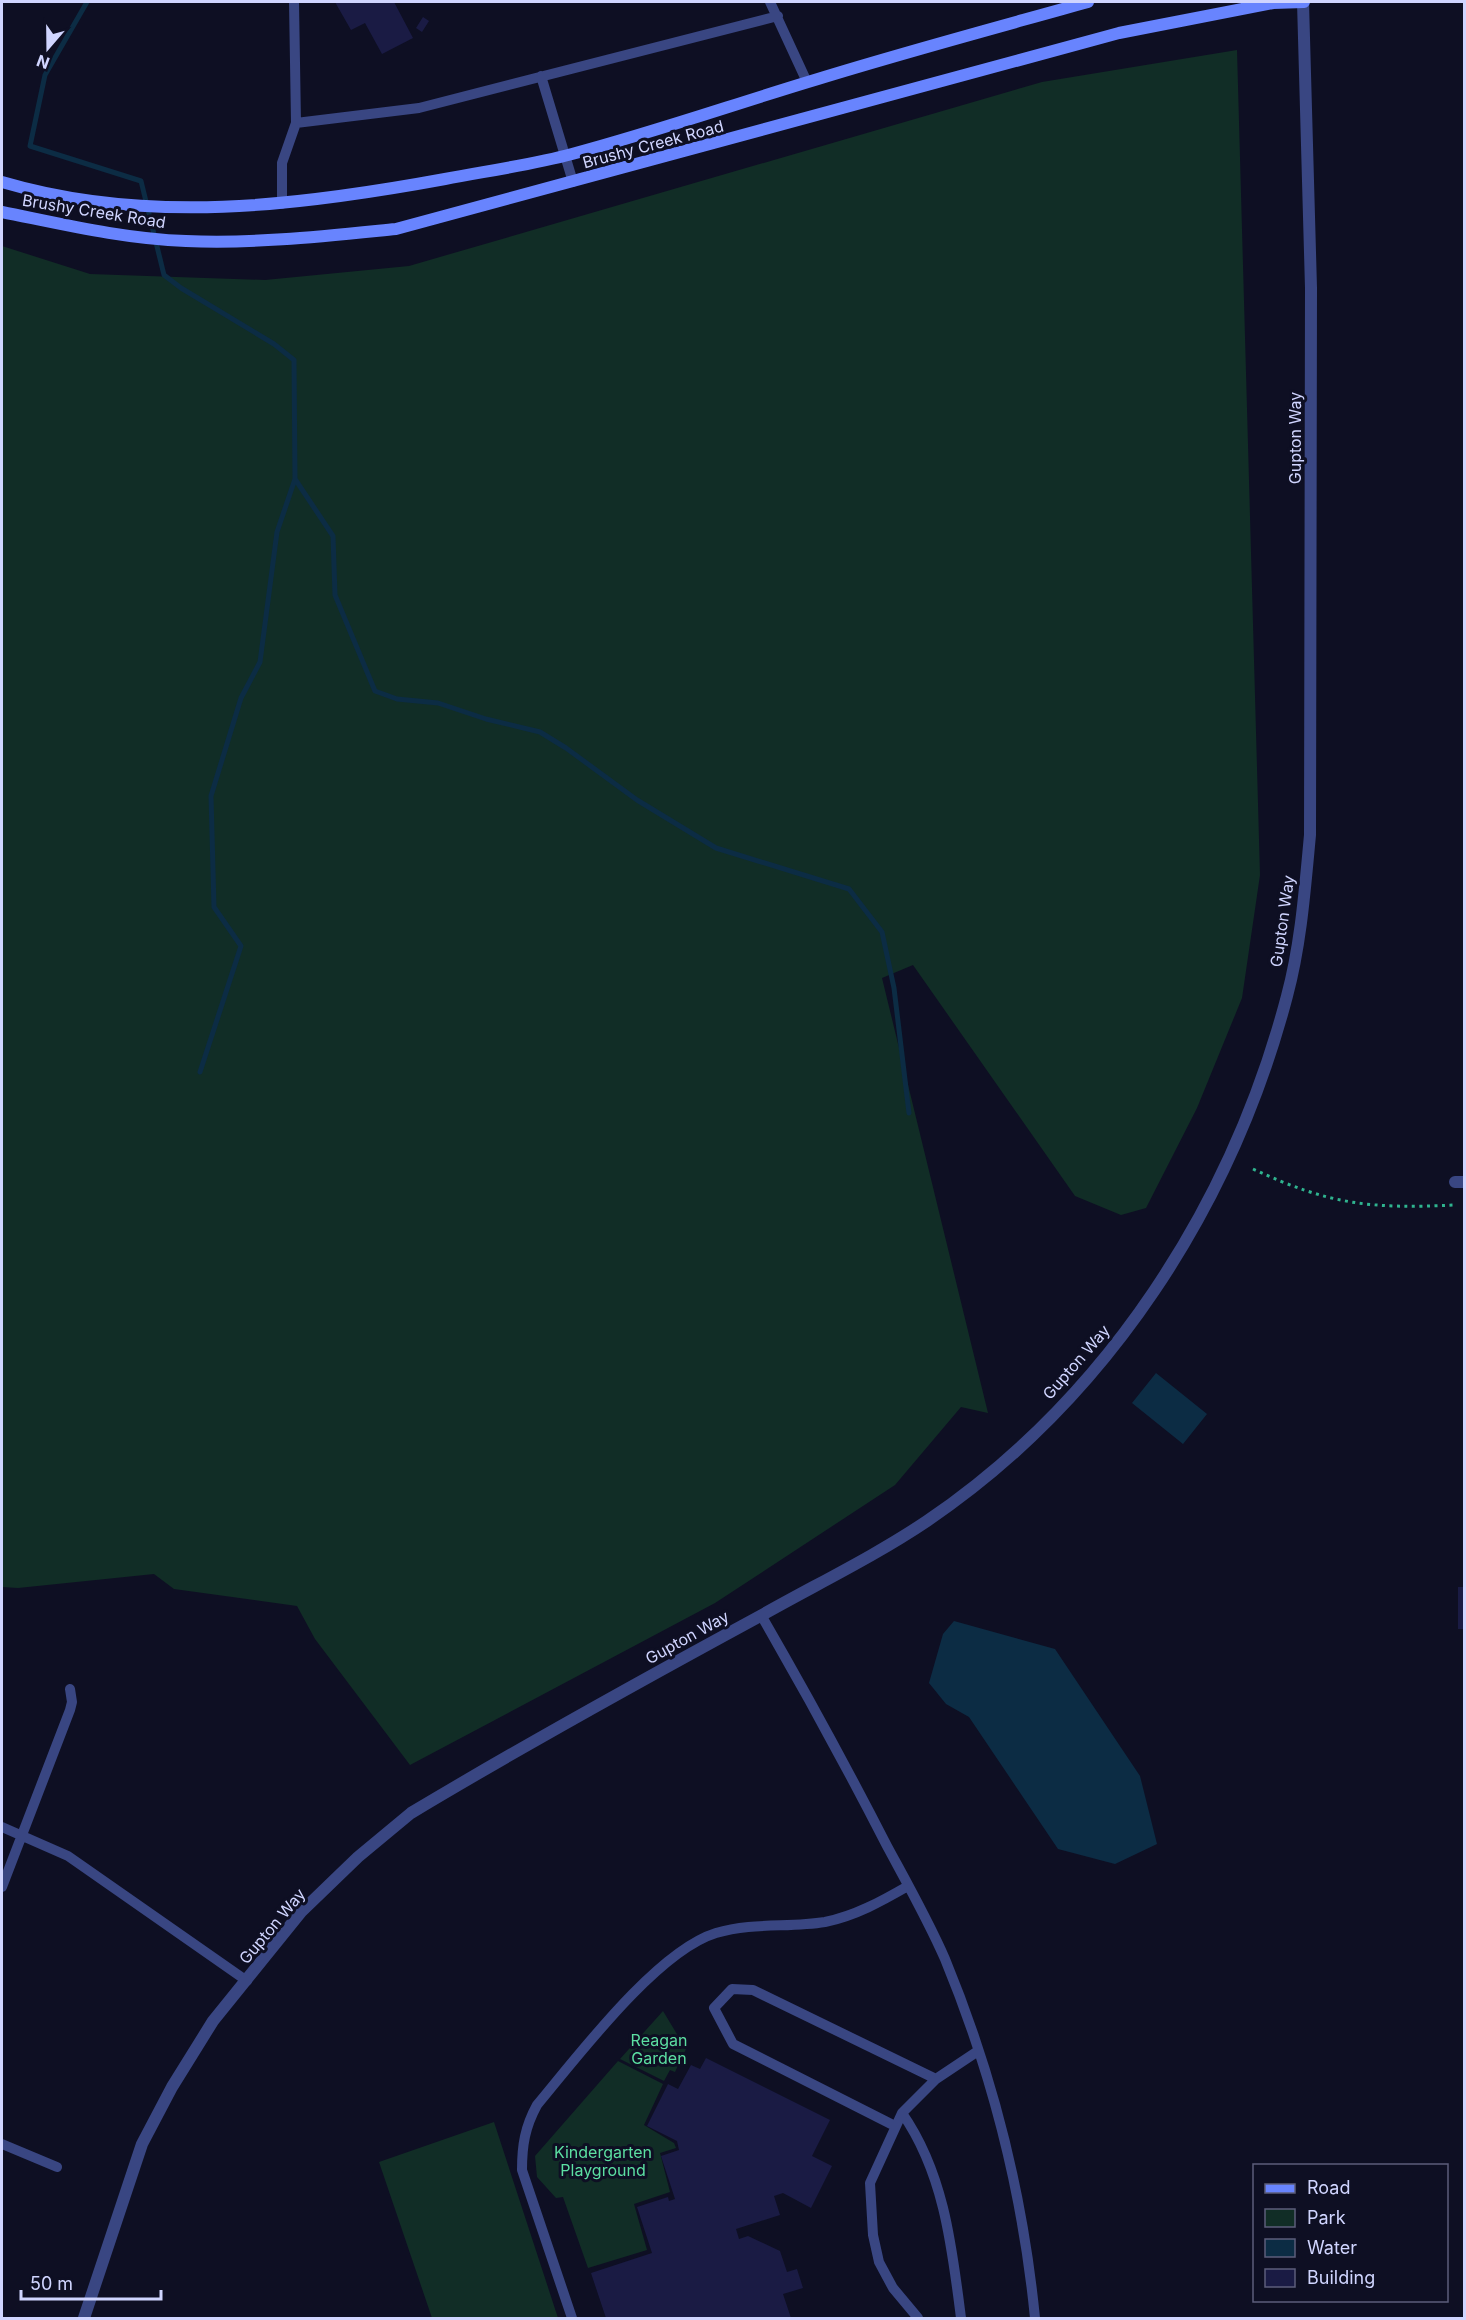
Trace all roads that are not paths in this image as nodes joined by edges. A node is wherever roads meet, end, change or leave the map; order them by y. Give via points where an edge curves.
1 (294, 2) edge
2 (770, 2) edge
3 (1088, 2) edge
4 (1303, 2) edge
5 (778, 16) junction
6 (540, 76) junction
7 (807, 82) junction
8 (296, 123) junction
9 (565, 156) junction
10 (573, 182) junction
11 (8, 183) edge
12 (282, 204) junction
13 (2, 212) edge
14 (761, 1615) junction
15 (70, 1689) dead end
16 (2, 1827) edge
17 (22, 1835) junction
18 (908, 1886) junction
19 (2, 1887) edge
20 (247, 1981) junction
21 (978, 2051) junction
22 (936, 2079) junction
23 (902, 2113) junction
24 (895, 2126) junction
25 (2, 2144) edge
26 (57, 2167) dead end
27 (84, 2319) edge
28 (572, 2319) edge
29 (918, 2319) edge
30 (961, 2319) edge
31 (1035, 2319) edge

1 - 8 lane
2 - 5 lane
3 - 7 main road, Brushy Creek Road
4 - 10 main road, Brushy Creek Road via 1273,3 1119,33
4 - 14 street, Gupton Way via 1311,288 1310,835 1302,915 1288,993 1268,1061 1244,1128 1210,1202 1169,1270 1089,1377 986,1476 928,1521
5 - 6 lane
5 - 7 lane
6 - 8 lane via 419,108
6 - 9 lane
7 - 9 main road, Brushy Creek Road
8 - 12 lane via 282,163
9 - 10 lane
9 - 12 main road, Brushy Creek Road via 351,196
10 - 13 main road, Brushy Creek Road via 396,229 284,240 185,242 117,234
11 - 12 main road, Brushy Creek Road via 113,204 193,209
14 - 18 lane via 838,1750
14 - 20 street, Gupton Way via 411,1813 301,1912
15 - 17 lane via 70,1710
16 - 17 lane
17 - 19 lane
17 - 20 lane via 68,1856
18 - 21 lane via 944,1958
18 - 28 lane via 852,1915 824,1922 754,1924 715,1933 684,1948 637,1991 537,2105 522,2144 522,2170
20 - 27 street, Gupton Way via 213,2021 142,2144
21 - 22 lane
21 - 31 lane via 1016,2190
22 - 23 lane
22 - 24 lane via 753,1990 732,1989 714,2008 734,2044
23 - 24 lane
23 - 30 lane via 919,2136 952,2240
24 - 29 lane via 870,2183 873,2235 879,2262 893,2288
25 - 26 lane

